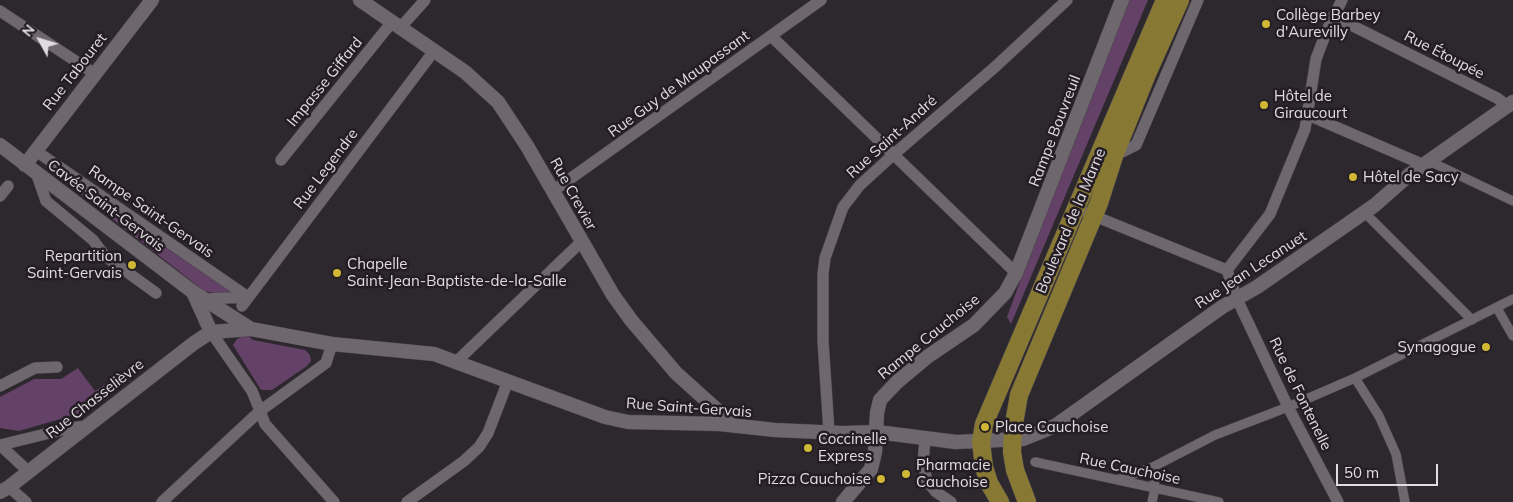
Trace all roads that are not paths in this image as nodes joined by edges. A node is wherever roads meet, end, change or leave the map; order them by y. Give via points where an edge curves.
1 (152, 0) edge
2 (360, 0) edge
3 (425, 0) edge
4 (821, 0) edge
5 (1067, 0) edge
6 (1122, 0) edge
7 (1165, 0) edge
8 (1180, 0) edge
9 (1198, 0) edge
10 (1342, 0) edge
11 (0, 11) edge
12 (1334, 16) junction
13 (396, 25) junction
14 (771, 36) junction
15 (434, 51) junction
16 (95, 74) junction
17 (1511, 106) edge
18 (1308, 115) junction
19 (0, 145) edge
20 (36, 150) junction
21 (893, 155) junction
22 (1114, 156) junction
23 (281, 160) dead end
24 (1426, 163) junction
25 (25, 165) junction
26 (37, 174) junction
27 (8, 186) dead end
28 (553, 191) junction
29 (0, 196) edge
30 (1513, 201) edge
31 (1076, 209) junction
32 (1364, 212) junction
33 (1094, 216) junction
34 (580, 242) junction
35 (1227, 270) junction
36 (1016, 273) junction
37 (156, 293) dead end
38 (199, 296) junction
39 (1237, 299) junction
40 (1513, 299) edge
41 (245, 302) junction
42 (1498, 308) junction
43 (1472, 320) junction
44 (251, 329) junction
45 (211, 332) junction
46 (1513, 336) edge
47 (332, 344) junction
48 (457, 361) junction
49 (57, 367) dead end
50 (1355, 378) junction
51 (508, 381) junction
52 (0, 386) edge
53 (1288, 407) junction
54 (260, 411) junction
55 (87, 426) junction
56 (736, 426) junction
57 (829, 432) junction
58 (877, 432) junction
59 (925, 438) junction
60 (996, 441) junction
61 (0, 445) edge
62 (1035, 462) dead end
63 (1153, 467) junction
64 (29, 472) junction
65 (1116, 480) junction
66 (1155, 488) junction
67 (4, 490) edge
68 (26, 502) edge
69 (162, 502) edge
70 (334, 502) edge
71 (407, 502) edge
72 (843, 502) edge
73 (951, 502) edge
74 (1000, 502) edge
75 (1027, 502) edge
76 (1152, 502) edge
77 (1219, 502) edge
78 (1338, 502) edge
79 (1405, 502) edge

1 - 16 street, Rue Tabouret
2 - 13 street, Rue Crevier
3 - 13 street, Impasse Giffard
4 - 14 street, Rue Guy de Maupassant
5 - 21 street, Rue Saint-André
6 - 36 street, Rampe Bouvreuil
7 - 31 main road, Boulevard de la Marne
8 - 22 main road, Boulevard de la Marne
9 - 22 street via 1136,145
10 - 12 street
11 - 16 street
12 - 17 street, Rue Étoupée
12 - 18 street via 1316,59
13 - 15 street, Rue Crevier
13 - 23 street, Impasse Giffard
14 - 21 street
14 - 28 street, Rue Guy de Maupassant
15 - 28 street, Rue Crevier via 477,82 498,102
15 - 41 street, Rue Legendre
16 - 20 street, Rue Tabouret
17 - 24 street, Rue Jean Lecanuet
18 - 24 street
18 - 35 street via 1297,152 1270,214
19 - 25 street, Cavée Saint-Gervais
20 - 25 street, Rue Tabouret
20 - 41 street, Rampe Saint-Gervais
21 - 36 street
21 - 57 street, Rue Saint-André via 847,201 825,258 824,341
22 - 33 main road, Boulevard de la Marne
24 - 30 street
24 - 32 street, Rue Jean Lecanuet
25 - 26 street, Cavée Saint-Gervais
26 - 37 street via 46,200 93,240 105,256
26 - 38 street, Cavée Saint-Gervais
27 - 29 street
28 - 34 street, Rue Crevier
31 - 33 street
31 - 60 main road, Boulevard de la Marne via 990,408
32 - 39 street, Rue Jean Lecanuet
32 - 43 street
33 - 35 street
33 - 60 main road, Boulevard de la Marne via 1026,374 1016,405
34 - 48 street
34 - 56 street, Rue Crevier via 631,320 676,373
35 - 39 street, Rue de Fontenelle
36 - 58 street, Rampe Cauchoise via 1005,292 974,325 927,357 880,400 876,413
38 - 41 street
38 - 44 street, Cavée Saint-Gervais
38 - 45 street, Cavée Saint-Gervais
39 - 53 street, Rue de Fontenelle
39 - 60 street, Rue Jean Lecanuet via 1054,426 1024,439
40 - 42 street
42 - 43 street
42 - 46 street
43 - 50 street
44 - 45 street
44 - 47 street, Rue Saint-Gervais
45 - 54 street via 252,391
45 - 55 street, Rue Chasselièvre
47 - 48 street, Rue Saint-Gervais via 416,351
47 - 54 street via 326,363
48 - 51 street, Rue Saint-Gervais
49 - 52 street via 35,368
50 - 53 street
50 - 79 street via 1380,416 1396,454
51 - 56 street, Rue Saint-Gervais via 628,422
51 - 71 street via 488,433 479,447
53 - 63 street via 1215,435
53 - 78 street, Rue de Fontenelle
54 - 69 street
54 - 70 street via 265,424
55 - 61 street
55 - 64 street, Rue Chasselièvre
56 - 57 street, Rue Saint-Gervais
57 - 58 street, Rue Saint-Gervais
58 - 59 street, Rue Saint-Gervais
58 - 72 street, Rampe Cauchoise via 871,469
59 - 60 street, Rue Saint-Gervais
59 - 73 street via 923,463 927,481
60 - 74 main road via 985,473
60 - 75 main road via 1014,466
61 - 64 street
62 - 65 street, Rue Cauchoise
63 - 65 street
63 - 66 street
64 - 67 street, Rue Chasselièvre
65 - 66 street, Rue Cauchoise
66 - 76 street
66 - 77 street, Rue Cauchoise
67 - 68 street via 20,495

